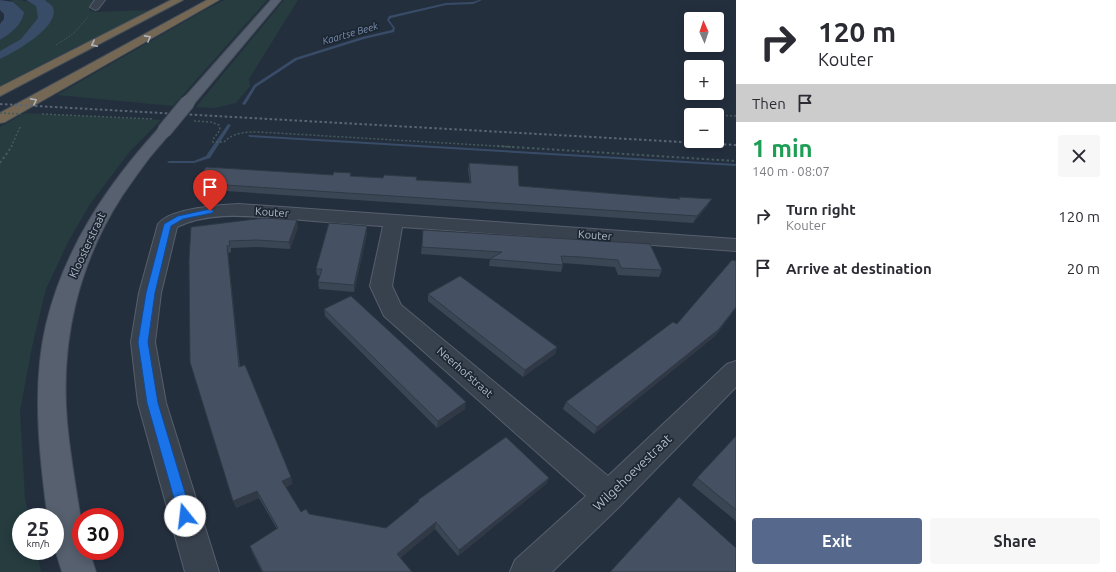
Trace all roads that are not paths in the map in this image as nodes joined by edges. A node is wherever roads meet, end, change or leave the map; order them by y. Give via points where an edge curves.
1 (178, 0) edge
2 (214, 0) edge
3 (276, 0) edge
4 (0, 92) edge
5 (0, 120) edge
6 (394, 221) junction
7 (736, 245) edge
8 (736, 371) edge
9 (609, 496) junction
10 (79, 572) edge
11 (202, 572) edge
12 (527, 572) edge

1 -> 4 highway
5 -> 2 highway
3 - 10 main road, Kloosterstraat, bridge via 188,102 162,125 105,208 78,261 69,286 58,327 53,370 52,420 67,532
6 - 7 street, Kouter
6 - 9 street, Neerhofstraat via 381,286 392,310
6 - 11 street, Kouter via 239,210 210,211 180,218 168,224 150,293 143,342 152,403
8 - 9 street, Wilgehoevestraat
9 - 12 street, Wilgehoevestraat

